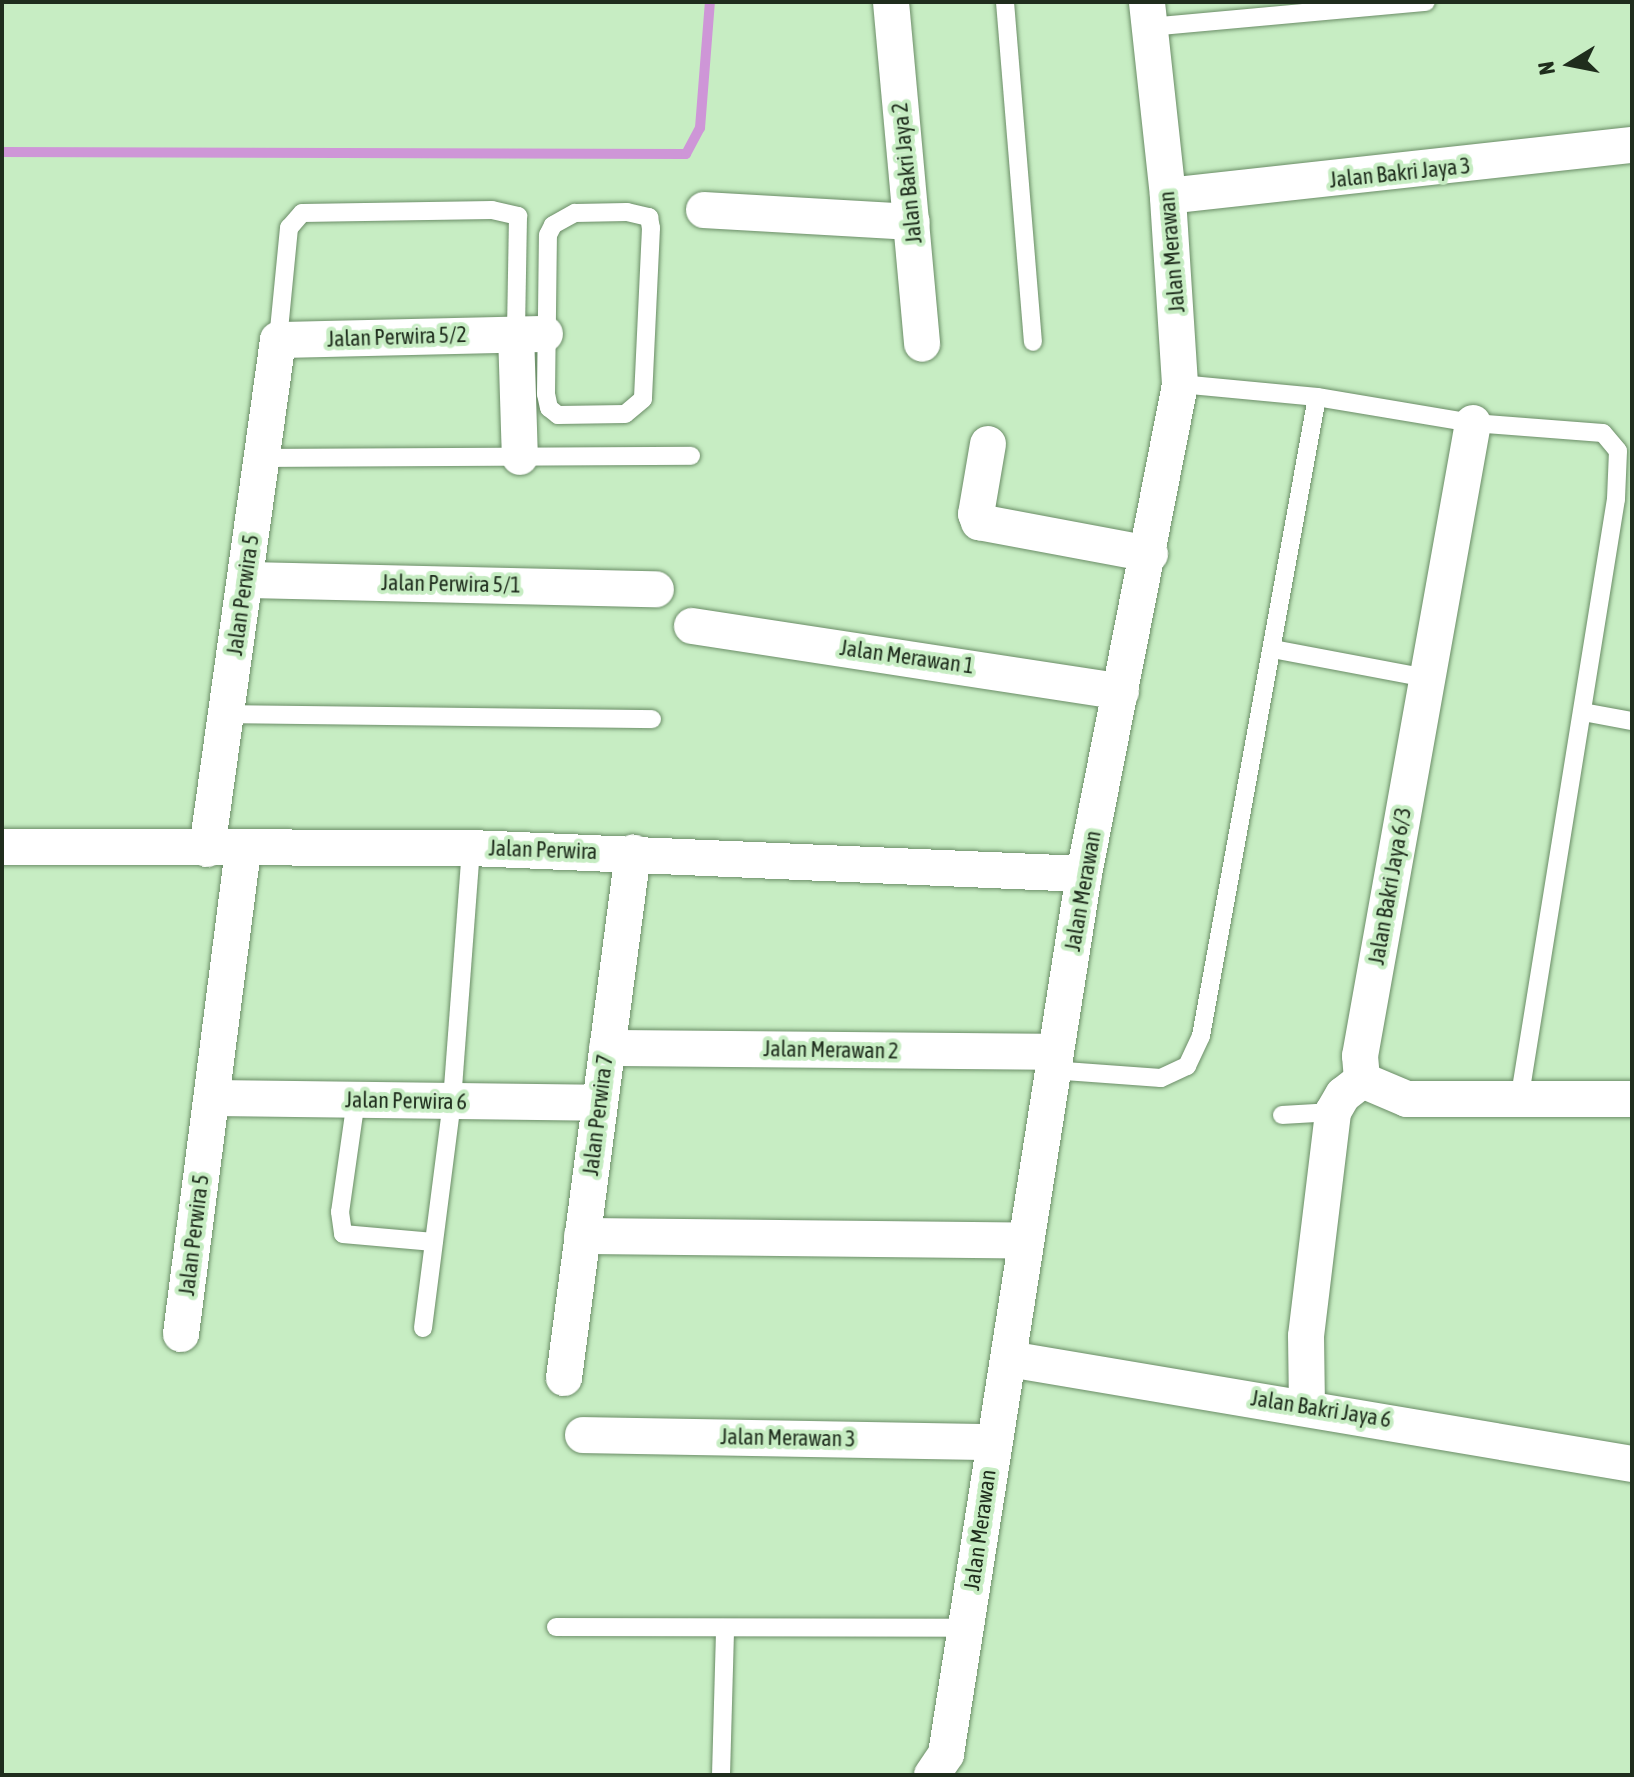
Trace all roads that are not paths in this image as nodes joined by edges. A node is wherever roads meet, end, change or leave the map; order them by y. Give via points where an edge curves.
1 (891, 2) edge
2 (1005, 2) edge
3 (1426, 2) edge
4 (1148, 14) edge
5 (1632, 145) edge
6 (1168, 196) junction
7 (704, 210) dead end
8 (912, 222) junction
9 (530, 333) junction
10 (278, 340) junction
11 (1033, 342) dead end
12 (922, 344) dead end
13 (1180, 384) junction
14 (1317, 397) junction
15 (1473, 423) junction
16 (988, 444) dead end
17 (691, 456) dead end
18 (520, 457) junction
19 (262, 458) junction
20 (1150, 554) junction
21 (245, 580) junction
22 (656, 589) dead end
23 (692, 626) dead end
24 (1273, 649) junction
25 (1426, 678) junction
26 (1121, 692) junction
27 (1583, 712) junction
28 (227, 714) junction
29 (652, 719) dead end
30 (1632, 721) edge
31 (2, 847) edge
32 (471, 848) junction
33 (207, 849) junction
34 (243, 849) junction
35 (633, 853) junction
36 (1084, 874) junction
37 (607, 1048) junction
38 (1053, 1061) junction
39 (1362, 1080) junction
40 (212, 1098) junction
41 (1632, 1099) edge
42 (356, 1100) junction
43 (452, 1101) junction
44 (1519, 1101) junction
45 (600, 1103) junction
46 (1333, 1112) junction
47 (1282, 1115) dead end
48 (582, 1236) junction
49 (1026, 1241) junction
50 (434, 1242) junction
51 (423, 1328) dead end
52 (181, 1334) dead end
53 (1009, 1359) junction
54 (564, 1378) dead end
55 (1307, 1407) junction
56 (583, 1435) dead end
57 (993, 1442) junction
58 (1632, 1464) edge
59 (556, 1627) dead end
60 (725, 1628) junction
61 (966, 1628) junction
62 (721, 1775) edge
63 (932, 1775) edge

1 - 8 street, Jalan Bakri Jaya 2
2 - 11 lane
3 - 4 lane
4 - 6 street, Jalan Merawan
5 - 6 street, Jalan Bakri Jaya 3
6 - 13 street, Jalan Merawan
7 - 8 street
8 - 12 street, Jalan Bakri Jaya 2
9 - 9 lane via 553,225 575,213 649,217 639,406 625,414 552,412
9 - 10 street, Jalan Perwira 5/2
9 - 10 lane via 518,216 492,210 302,213 289,228
9 - 18 street
10 - 19 street, Jalan Perwira 5
13 - 14 lane
13 - 20 street, Jalan Merawan
14 - 15 lane
14 - 24 lane
15 - 25 street, Jalan Bakri Jaya 6/3
15 - 27 lane via 1603,433 1618,451 1616,499
16 - 20 street via 979,522
17 - 18 lane
18 - 19 lane
19 - 21 street, Jalan Perwira 5
20 - 26 street, Jalan Merawan
21 - 22 street, Jalan Perwira 5/1
21 - 28 street, Jalan Perwira 5
23 - 26 street, Jalan Merawan 1
24 - 25 lane
24 - 38 lane via 1201,1036 1187,1066 1161,1078
25 - 39 street, Jalan Bakri Jaya 6/3 via 1360,1056
26 - 36 street, Jalan Merawan
27 - 30 lane
27 - 44 lane
28 - 29 lane
28 - 33 street, Jalan Perwira 5
31 - 33 street, Jalan Perwira
32 - 34 street, Jalan Perwira
32 - 35 street, Jalan Perwira
32 - 43 lane
33 - 34 street, Jalan Perwira
34 - 40 street, Jalan Perwira 5
35 - 36 street, Jalan Perwira
35 - 37 street, Jalan Perwira 7
36 - 38 street, Jalan Merawan
37 - 38 street, Jalan Merawan 2
37 - 45 street, Jalan Perwira 7
38 - 49 street, Jalan Merawan
39 - 44 street via 1407,1099
39 - 46 street via 1343,1095
40 - 42 street, Jalan Perwira 6
40 - 52 street, Jalan Perwira 5
41 - 44 street
42 - 43 street, Jalan Perwira 6
42 - 50 lane via 340,1212 343,1234
43 - 45 street, Jalan Perwira 6
43 - 50 lane
45 - 48 street, Jalan Perwira 7
46 - 47 lane
46 - 55 street via 1306,1336
48 - 49 street
48 - 54 street, Jalan Perwira 7
49 - 53 street, Jalan Merawan
50 - 51 lane
53 - 55 street, Jalan Bakri Jaya 6
53 - 57 street, Jalan Merawan
55 - 58 street, Jalan Bakri Jaya 6
56 - 57 street, Jalan Merawan 3
57 - 61 street, Jalan Merawan
59 - 60 lane
60 - 61 lane
60 - 62 lane
61 - 63 street, Jalan Merawan via 946,1754

